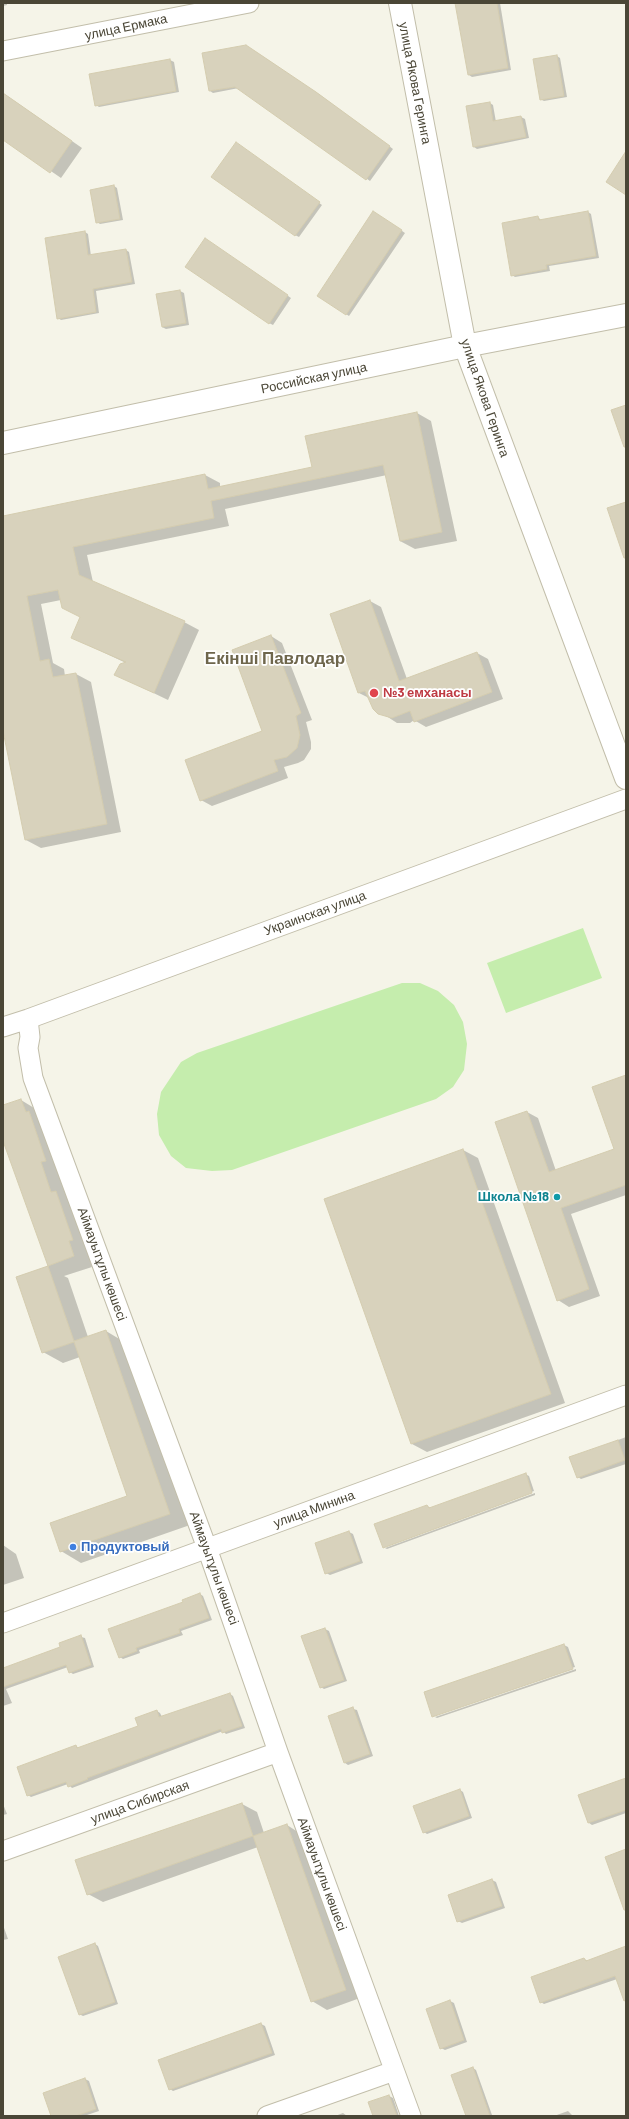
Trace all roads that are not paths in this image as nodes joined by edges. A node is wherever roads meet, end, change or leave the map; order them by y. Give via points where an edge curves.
1 (248, 3) edge
2 (400, 3) edge
3 (3, 51) edge
4 (626, 315) edge
5 (465, 346) junction
6 (3, 443) edge
7 (626, 778) edge
8 (626, 798) edge
9 (28, 1019) junction
10 (3, 1026) edge
11 (626, 1395) edge
12 (207, 1548) junction
13 (3, 1623) edge
14 (278, 1752) junction
15 (3, 1852) edge
16 (394, 2071) junction
17 (267, 2116) edge
18 (411, 2116) edge

1 - 3 street, улица Ермака
2 - 5 street, улица Якова Геринга
4 - 5 street, Российская улица
5 - 6 street, Российская улица
5 - 7 street, улица Якова Геринга
8 - 9 street, Украинская улица
9 - 10 street, Украинская улица
9 - 12 street, Аймауытұлы көшесі via 28,1048 33,1078
11 - 12 street, улица Минина
12 - 13 street, улица Минина
12 - 14 street, Аймауытұлы көшесі
14 - 15 street, улица Сибирская
14 - 16 street, Аймауытұлы көшесі
16 - 17 street
16 - 18 street, Аймауытұлы көшесі

